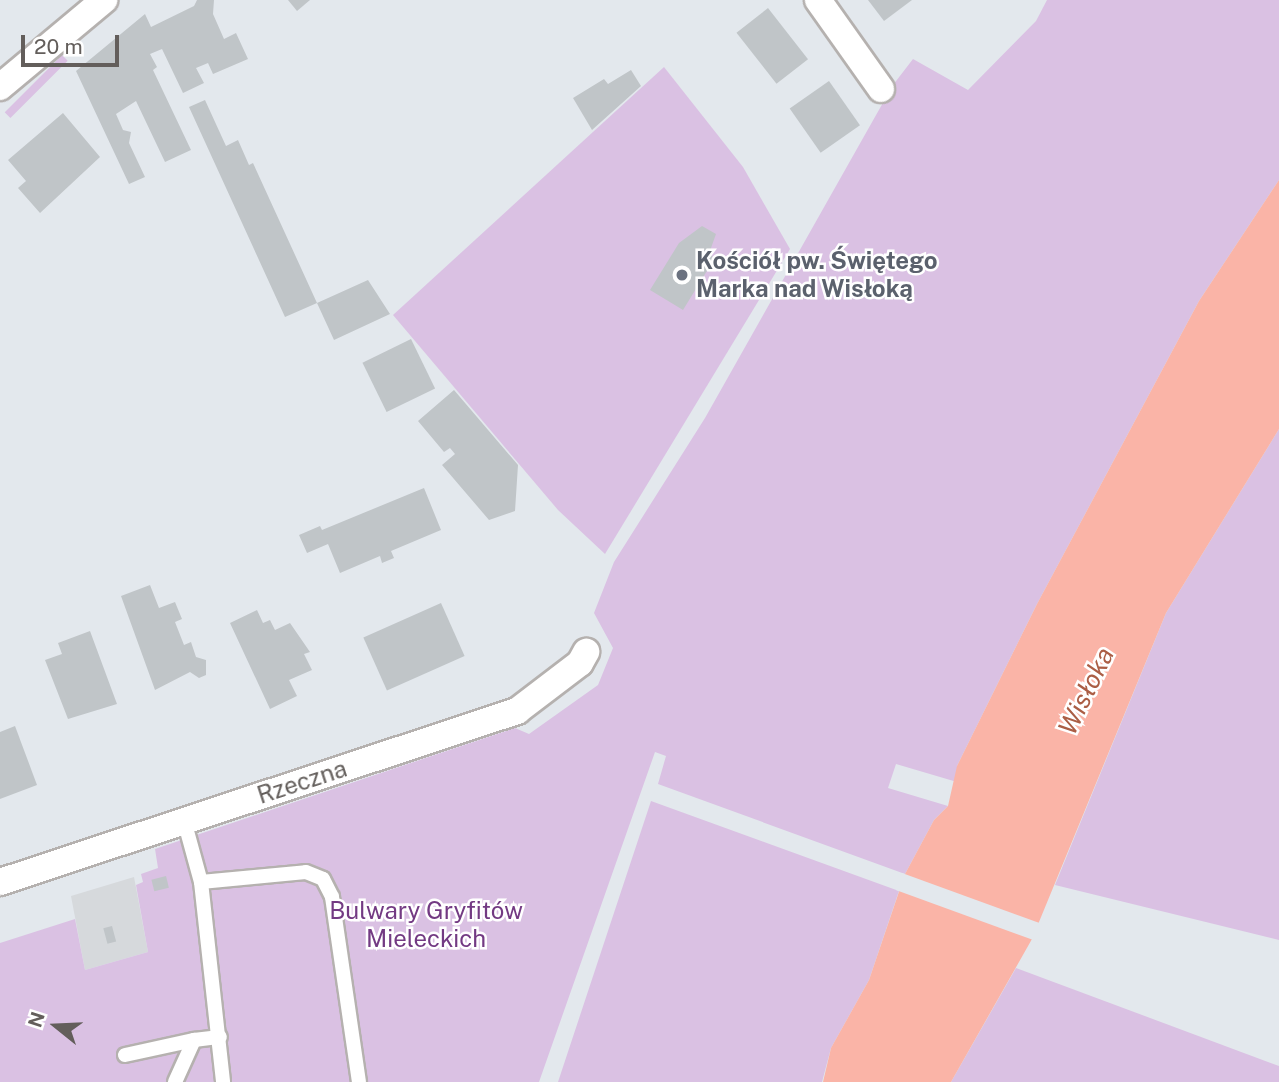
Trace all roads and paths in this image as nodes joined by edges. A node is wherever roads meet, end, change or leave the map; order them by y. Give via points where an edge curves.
1 (104, 0) edge
2 (818, 0) edge
3 (0, 88) edge
4 (881, 89) dead end
5 (586, 652) dead end
6 (184, 820) junction
7 (0, 882) edge
8 (201, 882) junction
9 (220, 1037) junction
10 (194, 1040) junction
11 (125, 1055) dead end
12 (175, 1082) edge
13 (223, 1082) edge
14 (359, 1082) edge

1 - 3 street
2 - 4 street
5 - 6 street, Rzeczna via 580,663 517,711
6 - 7 street, Rzeczna
6 - 8 lane
8 - 9 lane
8 - 14 lane via 306,872 323,879 332,897
9 - 10 lane
9 - 13 lane
10 - 11 lane
10 - 12 lane

